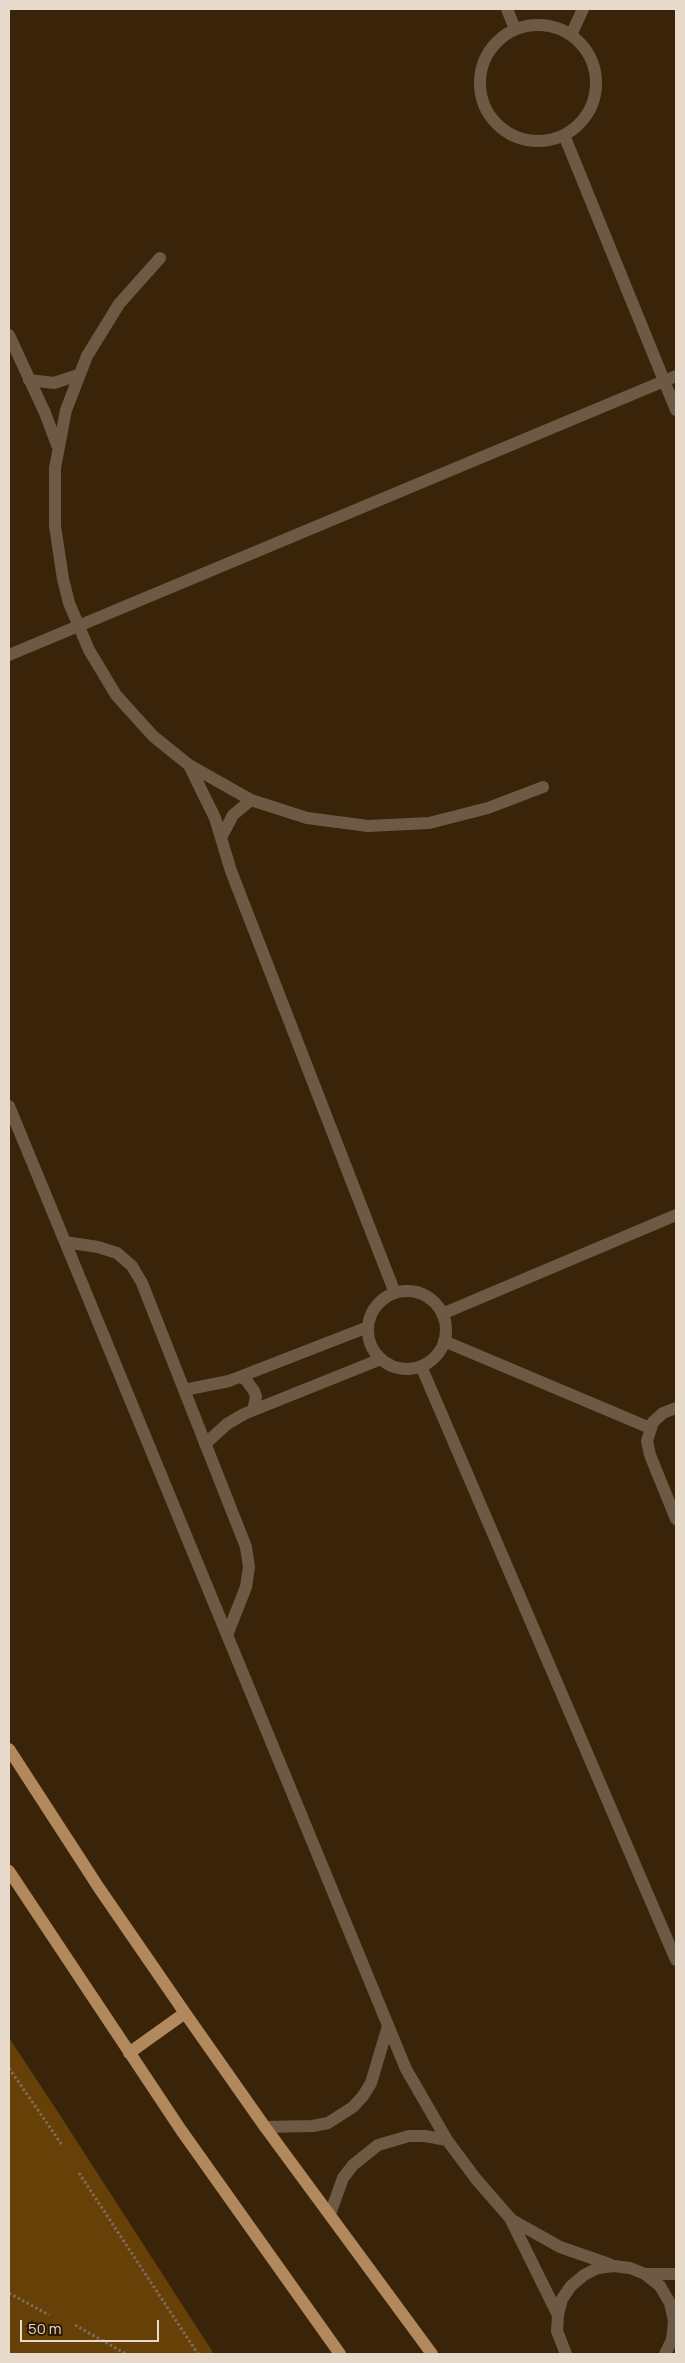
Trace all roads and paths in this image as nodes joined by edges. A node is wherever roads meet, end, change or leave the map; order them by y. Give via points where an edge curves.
1 (507, 9) edge
2 (583, 9) edge
3 (515, 29) junction
4 (571, 35) junction
5 (564, 135) junction
6 (160, 258) dead end
7 (9, 335) edge
8 (78, 375) junction
9 (676, 376) edge
10 (29, 380) junction
11 (664, 381) junction
12 (676, 410) edge
13 (58, 448) junction
14 (78, 626) junction
15 (9, 655) edge
16 (189, 765) junction
17 (543, 787) dead end
18 (251, 800) junction
19 (222, 836) junction
20 (9, 1106) edge
21 (676, 1215) edge
22 (65, 1242) junction
23 (395, 1292) junction
24 (442, 1314) junction
25 (368, 1327) junction
26 (444, 1341) junction
27 (381, 1359) junction
28 (421, 1366) junction
29 (240, 1377) junction
30 (184, 1390) junction
31 (676, 1408) edge
32 (254, 1410) junction
33 (650, 1428) junction
34 (205, 1444) junction
35 (676, 1519) edge
36 (227, 1635) junction
37 (9, 1749) edge
38 (9, 1871) edge
39 (676, 1960) edge
40 (185, 2013) junction
41 (388, 2026) junction
42 (129, 2053) junction
43 (9, 2068) edge
44 (265, 2126) junction
45 (447, 2140) junction
46 (62, 2145) dead end
47 (79, 2173) dead end
48 (330, 2214) junction
49 (510, 2218) junction
50 (614, 2266) junction
51 (645, 2274) junction
52 (676, 2274) edge
53 (9, 2293) edge
54 (558, 2314) junction
55 (49, 2315) dead end
56 (75, 2325) dead end
57 (126, 2354) edge
58 (198, 2354) edge
59 (340, 2354) edge
60 (432, 2354) edge
61 (566, 2354) edge
62 (665, 2354) edge

1 - 3 street
2 - 4 street
3 - 4 street via 532,25 550,26
3 - 5 street via 495,43 482,65 480,89 484,105 496,122 516,136 540,141
4 - 5 street via 587,53 596,87 594,99 582,120
5 - 11 street
6 - 8 street via 119,304
7 - 10 street
8 - 10 street via 54,384
8 - 13 street
9 - 11 street
10 - 13 street
11 - 12 street
11 - 14 street
13 - 14 street via 55,526 63,579
14 - 15 street
14 - 16 street via 101,673 116,695 153,736
16 - 18 street
16 - 19 street
17 - 18 street via 458,817 398,826 314,819
18 - 19 street via 233,815
19 - 23 street via 235,880
20 - 22 street
21 - 24 street
22 - 30 street via 108,1249 132,1266 142,1283
22 - 36 street
23 - 24 street via 423,1294 438,1306
23 - 25 street via 386,1296 374,1309
24 - 26 street via 446,1332
25 - 27 street via 370,1344
25 - 29 street
26 - 28 street via 436,1356
26 - 33 street
27 - 28 street via 404,1369
27 - 32 street
28 - 39 street
29 - 30 street
29 - 32 street via 254,1391
30 - 34 street
31 - 33 street via 658,1417
32 - 34 street via 227,1424
33 - 35 street via 647,1448
34 - 36 street via 248,1557 246,1587
36 - 41 street
37 - 40 main road
38 - 42 main road
40 - 42 main road
40 - 44 main road
41 - 44 street via 371,2083 353,2107 328,2123
41 - 45 street via 410,2076
42 - 59 main road
43 - 46 path
44 - 48 main road
45 - 48 street via 409,2136 378,2145 353,2165 343,2178
45 - 49 street
47 - 58 path
48 - 60 main road
49 - 50 street via 560,2247
49 - 54 street
50 - 51 street
50 - 54 street via 598,2268 571,2286 562,2299
51 - 52 street
51 - 62 street via 660,2286 670,2303 674,2322 672,2340
53 - 55 path
54 - 61 street via 557,2331
56 - 57 path

